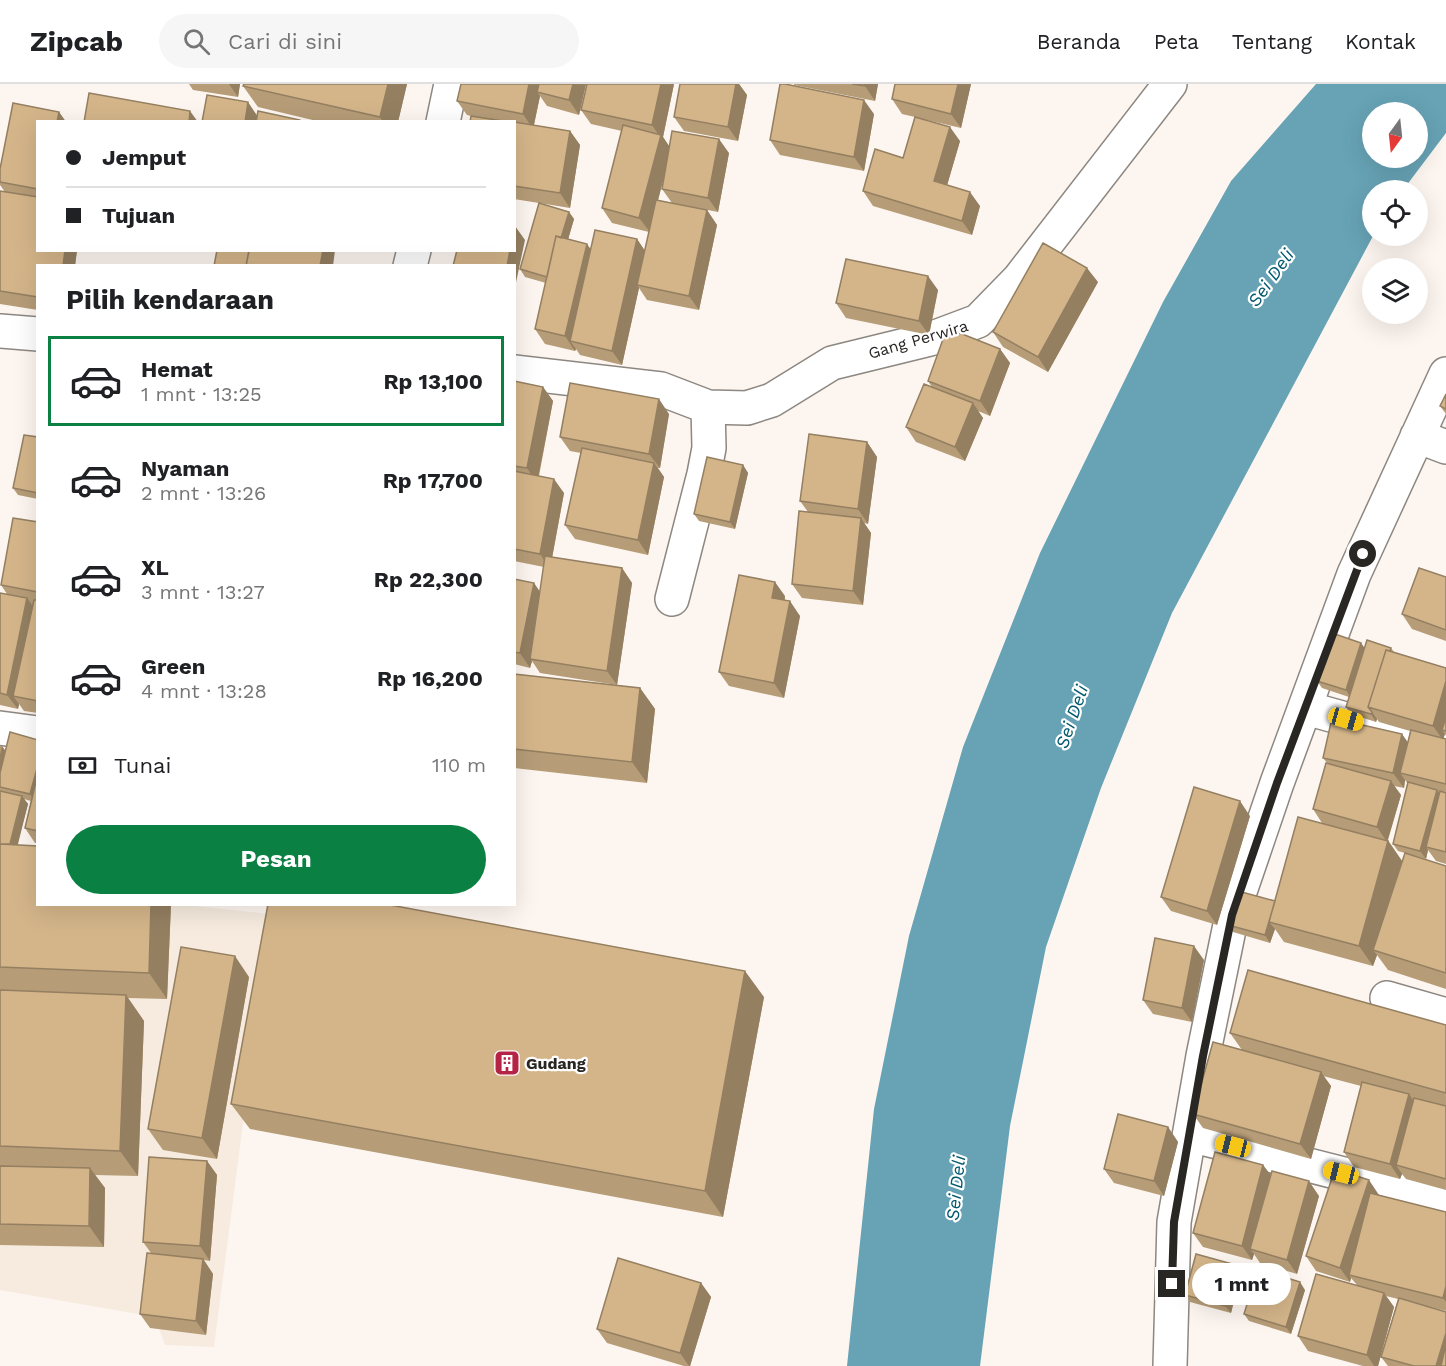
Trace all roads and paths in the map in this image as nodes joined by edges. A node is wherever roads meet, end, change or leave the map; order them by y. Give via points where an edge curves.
1 (451, 84) edge
2 (1170, 84) edge
3 (443, 120) edge
4 (0, 331) edge
5 (36, 334) edge
6 (516, 372) edge
7 (1446, 374) edge
8 (708, 407) junction
9 (1432, 442) edge
10 (672, 599) dead end
11 (1306, 708) junction
12 (0, 728) edge
13 (36, 733) edge
14 (1446, 747) edge
15 (1387, 998) dead end
16 (1446, 1016) edge
17 (1190, 1135) junction
18 (1446, 1200) edge
19 (1170, 1366) edge

1 - 3 street
2 - 8 street, Gang Perwira via 1020,279 978,321 930,339 832,363 772,400 747,408
4 - 5 street
6 - 8 street, Gang Perwira via 661,389
7 - 9 street
8 - 10 street via 706,465
9 - 11 street via 1354,574
11 - 14 street
11 - 17 street via 1232,915
12 - 13 street
15 - 16 street
17 - 18 street
17 - 19 street via 1174,1222

